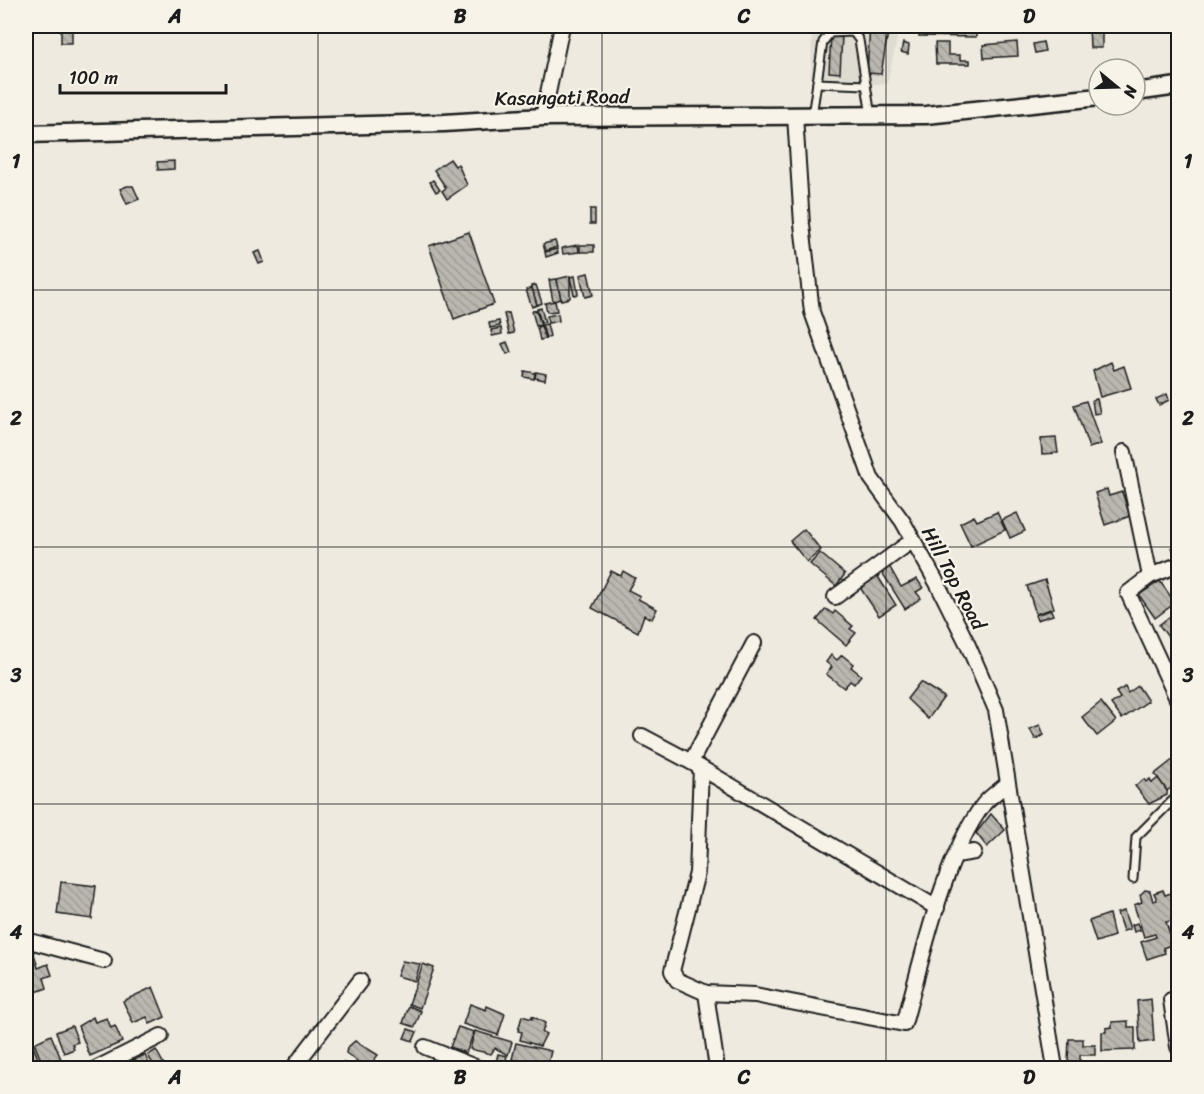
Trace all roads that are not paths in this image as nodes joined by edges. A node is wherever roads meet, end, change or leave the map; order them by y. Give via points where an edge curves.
1 (562, 26) edge
2 (817, 83) junction
3 (866, 85) junction
4 (1179, 86) edge
5 (1147, 90) edge
6 (1087, 98) edge
7 (812, 116) junction
8 (871, 116) junction
9 (543, 117) junction
10 (795, 117) junction
11 (26, 134) edge
12 (1124, 452) dead end
13 (914, 540) junction
14 (1179, 565) edge
15 (1150, 576) junction
16 (835, 597) dead end
17 (754, 643) dead end
18 (1179, 701) edge
19 (642, 736) dead end
20 (696, 765) junction
21 (1007, 784) junction
22 (1179, 795) edge
23 (974, 852) dead end
24 (956, 855) junction
25 (1133, 879) dead end
26 (937, 908) junction
27 (26, 940) edge
28 (104, 961) dead end
29 (360, 981) dead end
30 (706, 993) junction
31 (1171, 1000) dead end
32 (161, 1036) dead end
33 (425, 1047) dead end
34 (1179, 1047) edge
35 (97, 1068) edge
36 (293, 1068) edge
37 (478, 1068) edge
38 (717, 1068) edge
39 (1055, 1068) edge

1 - 9 street
2 - 3 lane
2 - 3 lane via 826,36 853,32 859,40
2 - 7 lane
3 - 8 lane
4 - 5 street
6 - 8 street, Kasangati Road via 926,115
7 - 8 street, Kasangati Road
7 - 10 street, Kasangati Road
9 - 10 street, Kasangati Road
9 - 11 street, Kasangati Road
10 - 13 street, Hill Top Road via 812,312 872,478
12 - 15 street
13 - 16 street
13 - 21 street, Hill Top Road via 996,710
14 - 15 street
15 - 18 street via 1128,593
17 - 20 street
19 - 20 street
20 - 26 street
20 - 30 street via 697,873 672,971 677,980
21 - 24 street via 984,804
21 - 39 street, Hill Top Road
22 - 25 lane via 1136,837
23 - 24 street
24 - 26 street
26 - 30 street via 904,1024 755,995
27 - 28 street
29 - 36 street
30 - 38 street
31 - 34 street
32 - 35 street
33 - 37 street

